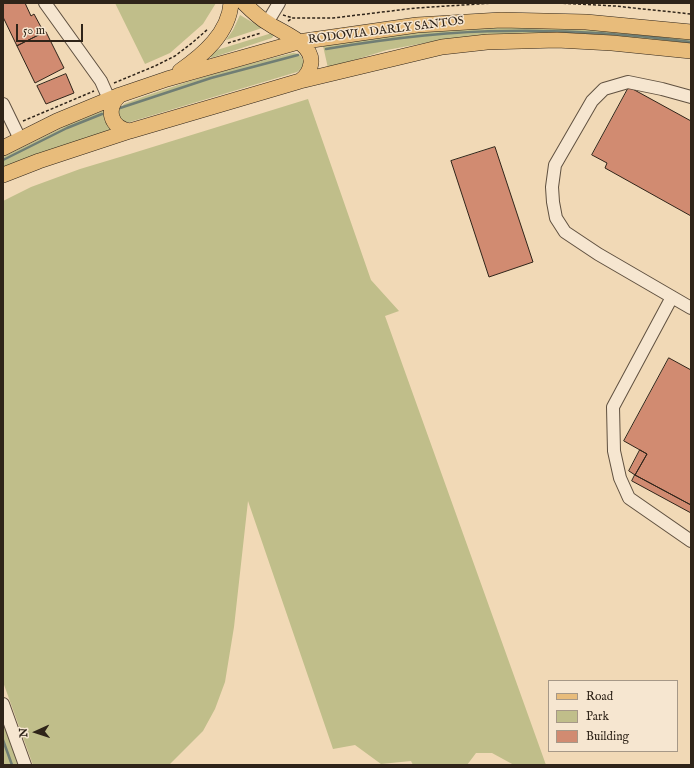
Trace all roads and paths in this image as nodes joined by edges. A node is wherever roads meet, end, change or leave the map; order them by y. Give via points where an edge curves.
1 (44, 3) edge
2 (231, 3) edge
3 (279, 3) edge
4 (494, 3) edge
5 (558, 3) edge
6 (248, 7) edge
7 (691, 14) edge
8 (278, 22) junction
9 (691, 32) edge
10 (350, 34) junction
11 (218, 37) junction
12 (298, 42) junction
13 (691, 51) edge
14 (167, 79) junction
15 (300, 81) junction
16 (111, 94) junction
17 (691, 97) edge
18 (3, 104) edge
19 (13, 125) junction
20 (130, 131) junction
21 (20, 139) junction
22 (3, 148) edge
23 (25, 166) junction
24 (3, 175) edge
25 (3, 180) edge
26 (672, 297) junction
27 (691, 308) edge
28 (691, 541) edge
29 (3, 704) edge
30 (25, 765) edge

1 - 16 street
2 - 11 main road via 225,28
3 - 8 street
4 - 8 path
5 - 7 path
6 - 8 main road
8 - 10 main road via 312,33
8 - 11 path via 226,44
8 - 12 main road
9 - 10 main road, RODOVIA DARLY SANTOS via 614,24 523,20 445,23
10 - 12 main road, RODOVIA DARLY SANTOS
11 - 14 main road via 198,58
11 - 16 path via 207,28 192,43
12 - 14 main road, RODOVIA DARLY SANTOS
12 - 15 main road via 309,51 311,61 310,70
13 - 15 main road, RODOVIA DARLY SANTOS via 557,40 474,43 428,50
14 - 16 main road, RODOVIA DARLY SANTOS
15 - 20 main road, RODOVIA DARLY SANTOS
16 - 19 path
16 - 20 main road via 112,117 117,125
16 - 21 main road, RODOVIA DARLY SANTOS
17 - 26 street via 628,82 604,88 592,101 555,165 552,187 556,218 565,232
18 - 19 street
19 - 21 street
20 - 23 main road, RODOVIA DARLY SANTOS
21 - 22 main road, RODOVIA DARLY SANTOS
23 - 24 main road, RODOVIA DARLY SANTOS
23 - 25 street
26 - 27 street
26 - 28 street via 613,407 614,451 620,478 629,498
29 - 30 street

